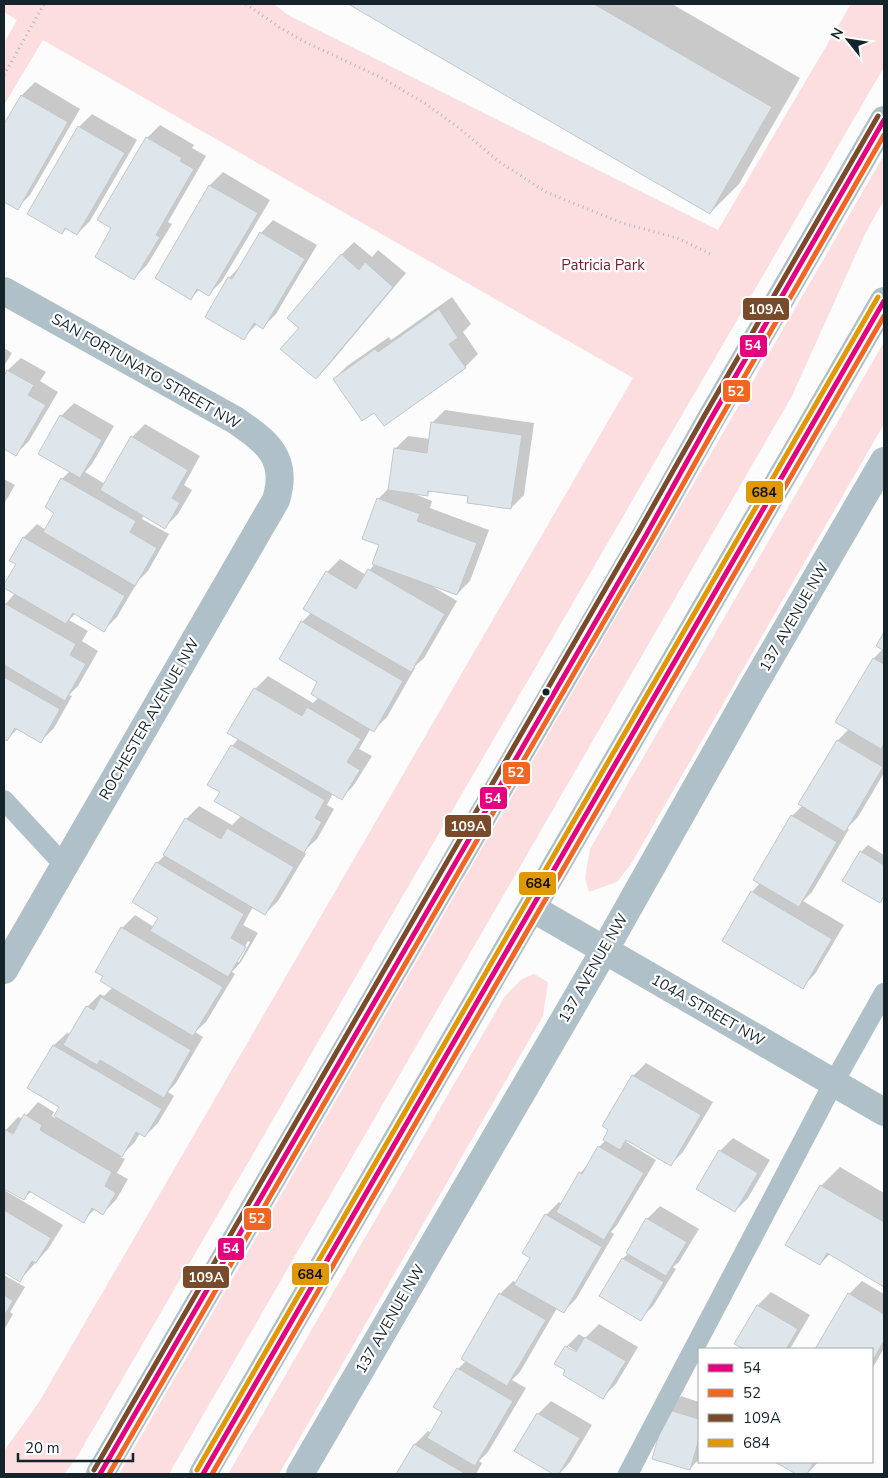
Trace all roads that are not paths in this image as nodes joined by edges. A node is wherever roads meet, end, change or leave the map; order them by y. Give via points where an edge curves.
1 (884, 120) edge
2 (4, 291) edge
3 (884, 301) edge
4 (884, 461) edge
5 (278, 463) joint
6 (4, 800) edge
7 (64, 865) junction
8 (532, 908) junction
9 (604, 951) junction
10 (4, 970) edge
11 (884, 993) edge
12 (834, 1082) junction
13 (884, 1112) edge
14 (100, 1474) edge
15 (203, 1474) edge
16 (300, 1474) edge
17 (628, 1474) edge

1 - 14 main road
2 - 5 street, SAN FORTUNATO STREET NW via 235,420 270,448
3 - 8 main road
4 - 9 street, 137 AVENUE NW
5 - 7 street, ROCHESTER AVENUE NW via 280,482 276,500
6 - 7 lane
7 - 10 street, ROCHESTER AVENUE NW
8 - 9 street, 104A STREET NW
8 - 15 main road
9 - 12 street, 104A STREET NW
9 - 16 street, 137 AVENUE NW
11 - 12 lane
12 - 13 street, 104A STREET NW
12 - 17 lane

